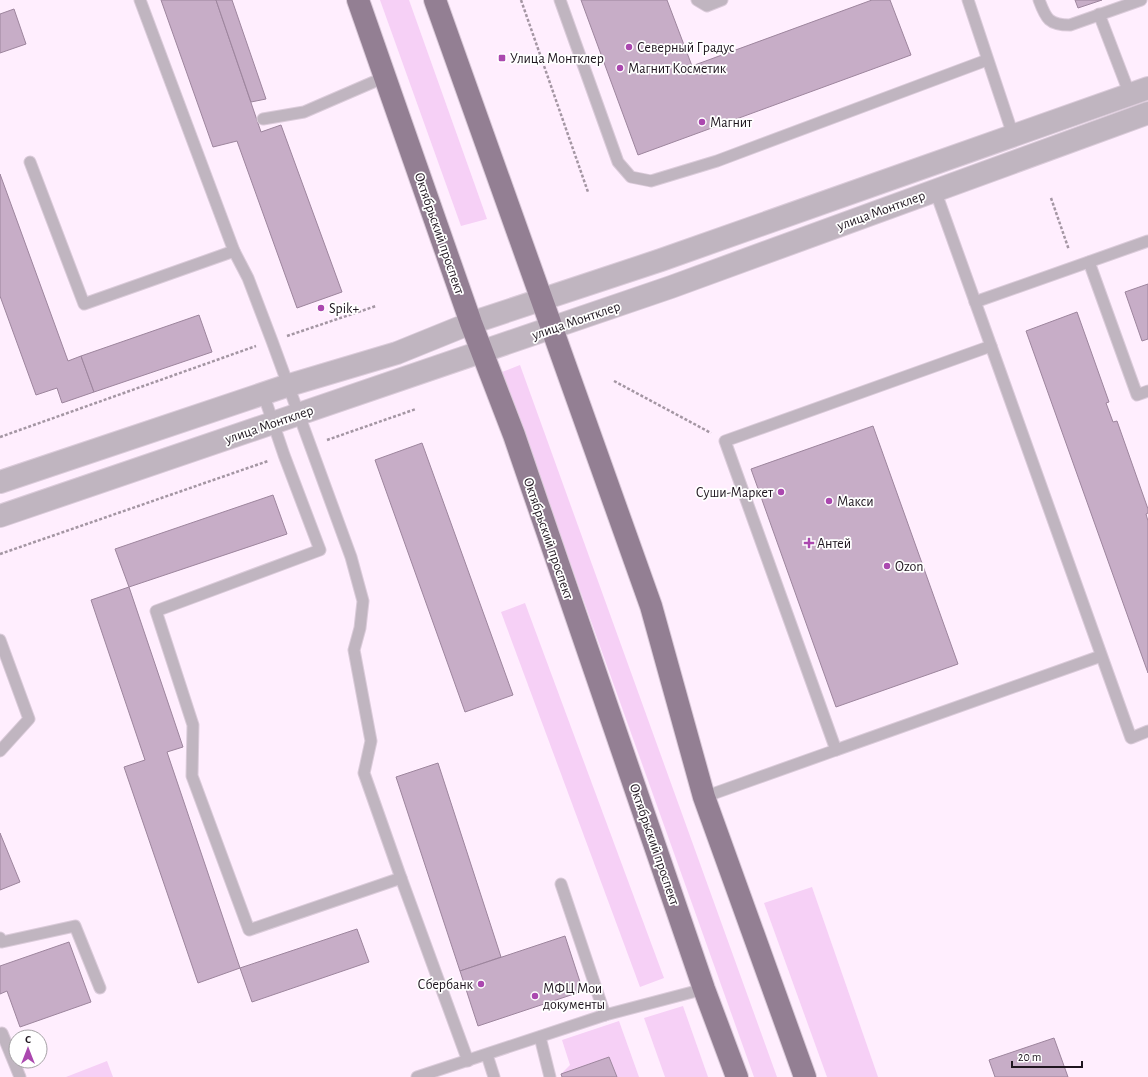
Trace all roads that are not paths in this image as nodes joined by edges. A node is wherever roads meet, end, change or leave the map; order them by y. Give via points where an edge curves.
1 (140, 0) edge
2 (358, 0) edge
3 (434, 0) edge
4 (560, 0) edge
5 (697, 0) edge
6 (722, 0) edge
7 (968, 0) edge
8 (1040, 0) edge
9 (1141, 0) edge
10 (1099, 14) junction
11 (987, 60) junction
12 (386, 77) junction
13 (1139, 91) edge
14 (1148, 113) edge
15 (264, 119) dead end
16 (1013, 135) junction
17 (30, 162) dead end
18 (935, 190) junction
19 (1148, 241) edge
20 (234, 251) junction
21 (1089, 262) junction
22 (542, 300) junction
23 (975, 302) junction
24 (471, 323) junction
25 (553, 328) junction
26 (991, 346) junction
27 (482, 352) junction
28 (1148, 391) edge
29 (264, 394) junction
30 (299, 414) junction
31 (273, 423) junction
32 (0, 482) edge
33 (0, 516) edge
34 (0, 640) edge
35 (1102, 656) junction
36 (1148, 731) edge
37 (836, 750) junction
38 (0, 751) edge
39 (704, 797) junction
40 (401, 878) junction
41 (561, 884) dead end
42 (0, 938) edge
43 (100, 988) dead end
44 (704, 989) junction
45 (605, 1015) junction
46 (2, 1033) dead end
47 (540, 1037) junction
48 (487, 1054) junction
49 (468, 1061) junction
50 (20, 1077) edge
51 (417, 1077) edge
52 (494, 1077) edge
53 (550, 1077) edge
54 (737, 1077) edge
55 (805, 1077) edge

1 - 20 lane
2 - 12 main road, Октябрьский проспект
3 - 22 main road
4 - 11 lane via 618,162 631,177 651,181 717,161
5 - 6 lane via 706,6
7 - 11 lane
8 - 10 lane via 1044,14 1051,22 1059,25 1070,25
9 - 10 lane
10 - 13 lane
11 - 16 lane
12 - 15 lane via 304,112
12 - 24 main road, Октябрьский проспект
13 - 16 street, улица Монтклер
14 - 18 street, улица Монтклер
16 - 22 street, улица Монтклер
17 - 20 lane via 84,304
18 - 23 lane
18 - 25 street, улица Монтклер
19 - 21 lane
20 - 30 lane via 248,278
21 - 23 lane
21 - 28 lane via 1137,395
22 - 24 street, улица Монтклер
22 - 25 main road
23 - 26 lane
24 - 27 main road, Октябрьский проспект
24 - 29 street, улица Монтклер via 397,353
25 - 27 street, улица Монтклер
25 - 39 main road via 651,606
26 - 35 lane
26 - 37 lane via 725,441
27 - 30 street, улица Монтклер
27 - 44 main road, Октябрьский проспект via 514,435
29 - 31 lane
29 - 32 street, улица Монтклер
30 - 31 street, улица Монтклер
30 - 40 lane via 351,558 363,601 354,650 371,741 364,773
31 - 33 street, улица Монтклер
31 - 40 lane via 320,550 156,611 193,725 192,776 249,930
34 - 38 lane via 30,720
35 - 36 lane via 1131,738
35 - 37 lane
37 - 39 lane
39 - 55 main road
40 - 49 lane
41 - 45 lane
42 - 43 lane via 2,942 75,926
44 - 45 lane
44 - 54 main road, Октябрьский проспект
45 - 47 lane
46 - 50 lane
47 - 48 lane
47 - 53 lane
48 - 49 lane
48 - 52 lane
49 - 51 lane

